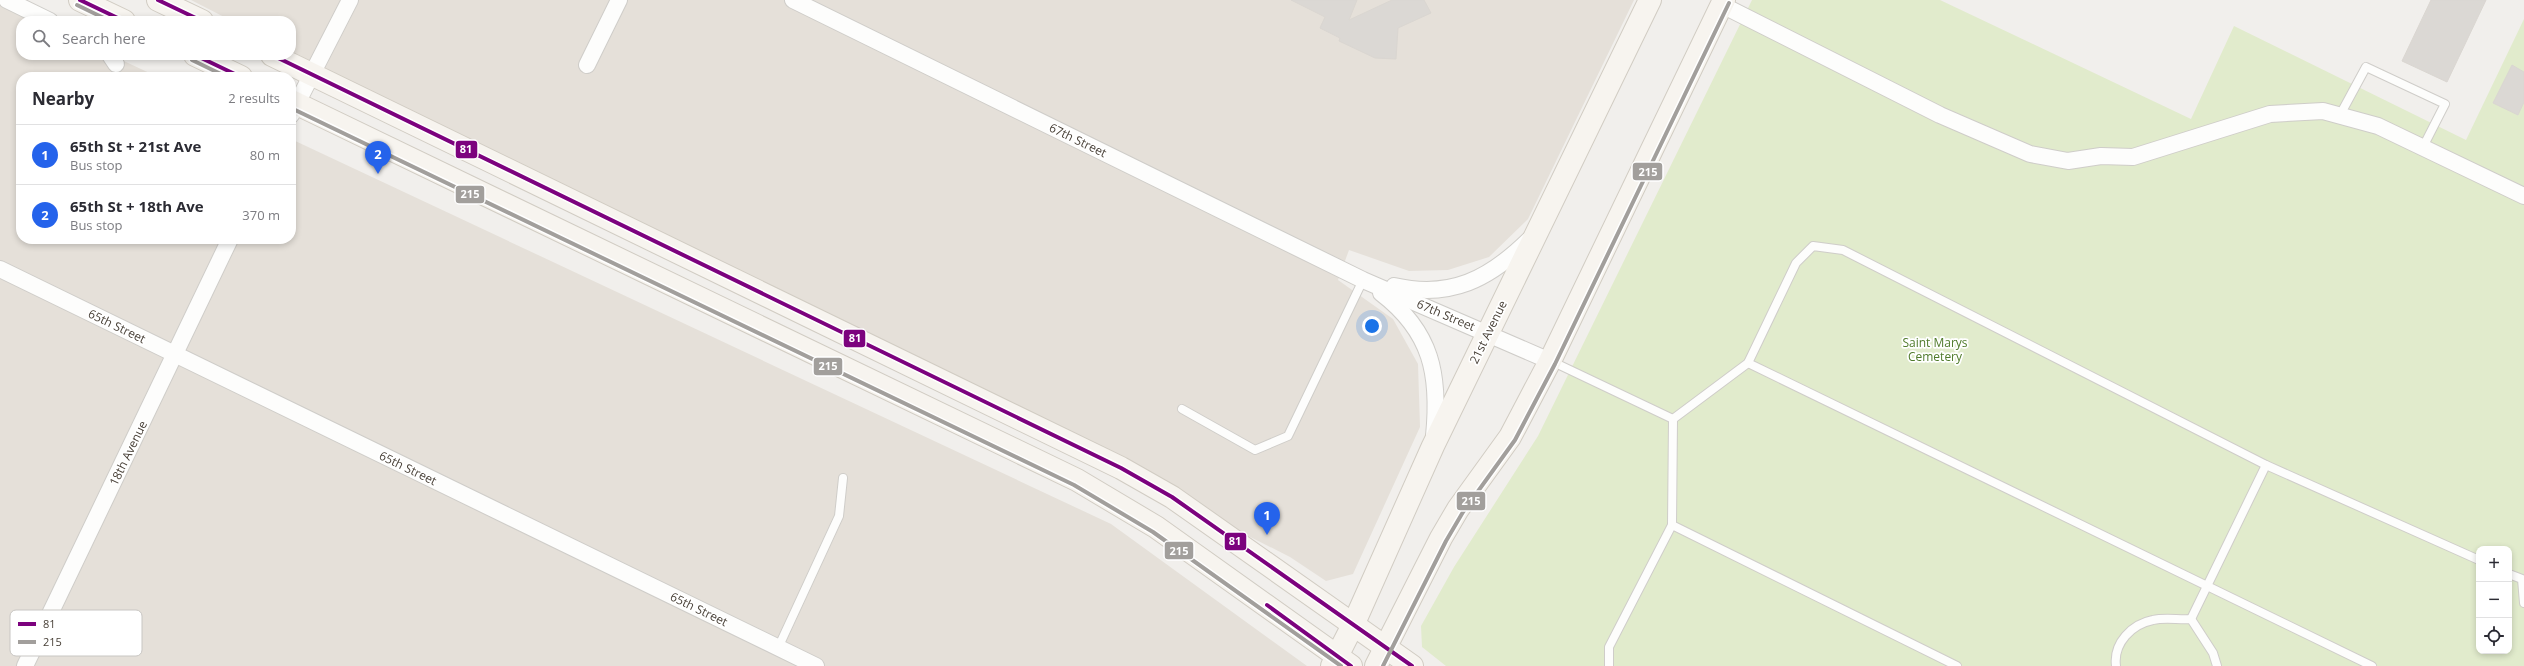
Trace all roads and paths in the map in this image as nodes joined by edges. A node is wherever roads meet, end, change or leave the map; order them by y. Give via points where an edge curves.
1 (7, 0) edge
2 (80, 0) edge
3 (158, 0) edge
4 (350, 0) edge
5 (619, 0) edge
6 (793, 0) edge
7 (1650, 0) edge
8 (1723, 3) edge
9 (40, 16) edge
10 (114, 16) edge
11 (192, 16) edge
12 (205, 60) edge
13 (283, 60) edge
14 (587, 65) dead end
15 (231, 72) edge
16 (313, 74) junction
17 (296, 102) edge
18 (296, 108) edge
19 (2340, 115) junction
20 (2423, 147) junction
21 (2524, 196) edge
22 (1538, 232) junction
23 (228, 244) edge
24 (0, 269) edge
25 (1363, 280) junction
26 (1488, 333) junction
27 (175, 354) junction
28 (1550, 361) junction
29 (1748, 363) junction
30 (1182, 410) dead end
31 (1673, 419) junction
32 (1433, 446) junction
33 (2266, 465) junction
34 (843, 478) dead end
35 (1672, 525) junction
36 (2476, 559) edge
37 (2512, 575) edge
38 (2523, 580) edge
39 (2207, 586) junction
40 (2524, 603) edge
41 (52, 610) edge
42 (2191, 619) junction
43 (1354, 623) junction
44 (1385, 646) junction
45 (778, 648) junction
46 (30, 656) edge
47 (1340, 663) edge
48 (25, 666) edge
49 (816, 666) edge
50 (1376, 666) edge
51 (1412, 666) edge
52 (1609, 666) edge
53 (1956, 666) edge
54 (2116, 666) edge
55 (2217, 666) edge
56 (2372, 666) edge

1 - 9 street
2 - 10 main road
3 - 11 main road
4 - 16 street
5 - 14 street
6 - 25 street, 67th Street
7 - 22 main road, 21st Avenue
8 - 19 street via 1940,115 2030,154 2068,161 2100,156 2133,157 2270,114 2324,111
8 - 28 main road
12 - 15 main road
13 - 16 main road
16 - 17 street
16 - 43 main road via 1121,468 1172,497
18 - 47 main road via 1077,480 1156,526
19 - 20 street via 2378,126
19 - 20 lane via 2366,67 2445,104
20 - 21 street
22 - 25 street, 67th Street via 1492,272 1472,282 1451,288 1408,290
22 - 26 main road, 21st Avenue
23 - 27 street, 18th Avenue
24 - 27 street, 65th Street
25 - 26 street, 67th Street
25 - 30 lane via 1288,436 1255,450
25 - 32 street, 67th Street via 1396,304 1413,324 1426,347 1437,389
26 - 28 street, 67th Street
26 - 32 main road, 21st Avenue
27 - 41 street, 18th Avenue
27 - 45 street, 65th Street
28 - 31 lane
28 - 44 main road via 1510,437 1441,538
29 - 31 lane
29 - 33 lane via 1796,263 1813,246 1843,250
29 - 39 lane
31 - 35 lane
32 - 43 main road, 21st Avenue
33 - 36 lane
33 - 39 lane
34 - 45 lane via 839,516
35 - 52 lane via 1609,647
35 - 53 lane
37 - 38 lane
38 - 40 lane
39 - 42 lane
39 - 56 lane
42 - 54 lane via 2154,619 2138,625 2128,632 2118,646
42 - 55 lane via 2213,653
43 - 44 main road
43 - 47 main road, 21st Avenue
44 - 50 main road
44 - 51 main road
45 - 49 street, 65th Street
46 - 48 street, 18th Avenue

